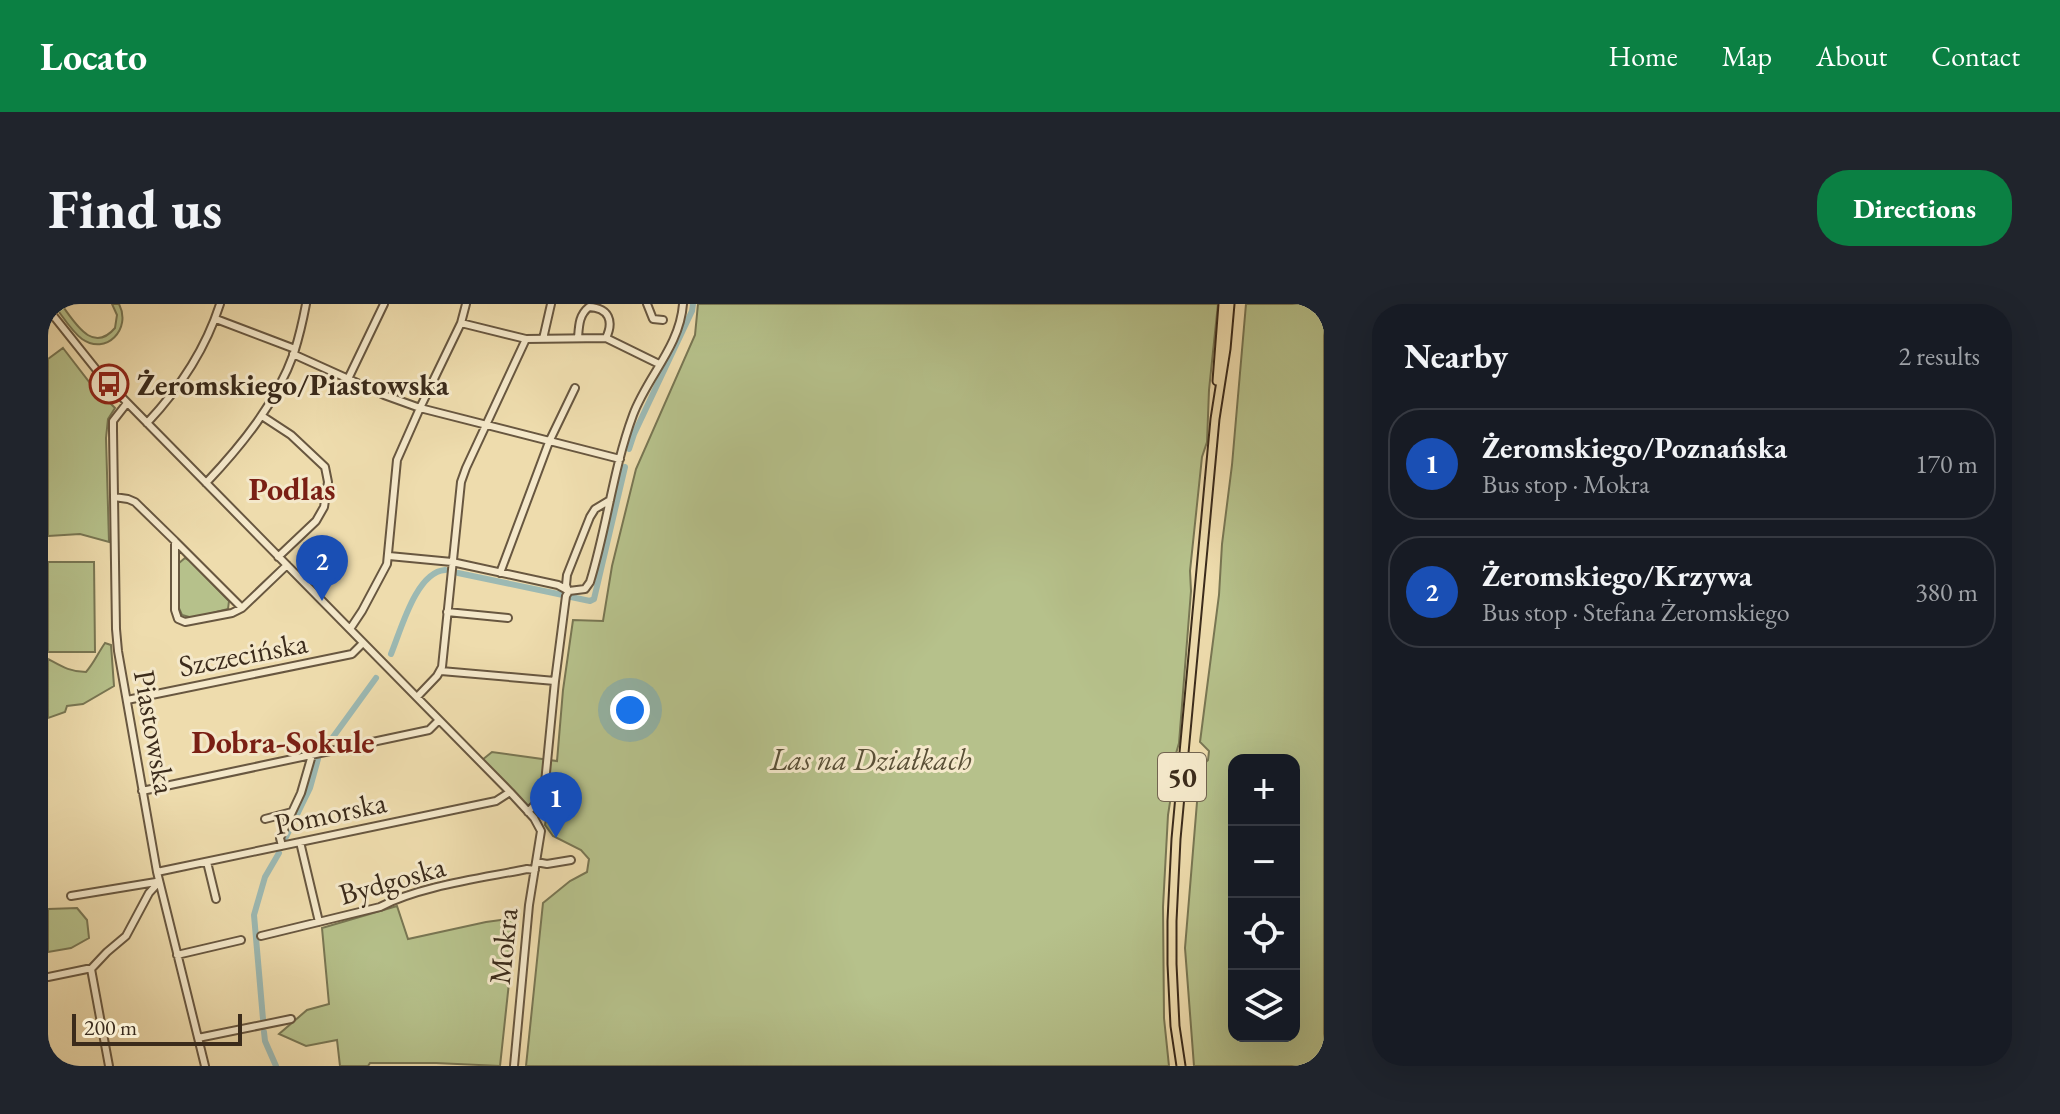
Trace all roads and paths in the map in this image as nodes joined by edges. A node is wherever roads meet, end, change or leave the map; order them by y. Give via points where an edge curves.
1 (220, 304) edge
2 (306, 304) edge
3 (384, 304) edge
4 (466, 304) edge
5 (551, 304) edge
6 (647, 304) edge
7 (683, 304) edge
8 (1223, 304) edge
9 (1230, 304) edge
10 (48, 309) edge
11 (216, 319) junction
12 (663, 320) dead end
13 (461, 323) junction
14 (578, 338) junction
15 (606, 338) junction
16 (526, 339) junction
17 (543, 339) junction
18 (294, 352) junction
19 (659, 364) junction
20 (348, 379) junction
21 (575, 388) dead end
22 (1218, 395) junction
23 (127, 403) junction
24 (420, 408) junction
25 (262, 416) junction
26 (147, 423) junction
27 (485, 426) junction
28 (549, 442) junction
29 (620, 459) junction
30 (206, 483) junction
31 (114, 497) junction
32 (610, 500) junction
33 (175, 541) junction
34 (389, 556) junction
35 (278, 557) junction
36 (452, 562) junction
37 (287, 565) junction
38 (500, 573) junction
39 (569, 591) junction
40 (242, 608) junction
41 (447, 612) junction
42 (508, 618) dead end
43 (350, 629) junction
44 (363, 643) junction
45 (441, 671) junction
46 (555, 681) junction
47 (417, 697) junction
48 (127, 700) junction
49 (439, 720) junction
50 (312, 755) junction
51 (142, 791) junction
52 (510, 792) junction
53 (292, 812) junction
54 (528, 812) junction
55 (265, 819) dead end
56 (300, 842) junction
57 (282, 846) junction
58 (571, 860) dead end
59 (207, 862) junction
60 (535, 866) junction
61 (157, 872) junction
62 (159, 882) junction
63 (71, 896) dead end
64 (216, 899) dead end
65 (319, 922) junction
66 (261, 936) dead end
67 (241, 940) dead end
68 (177, 955) junction
69 (91, 969) junction
70 (48, 977) edge
71 (291, 1019) dead end
72 (198, 1038) junction
73 (1176, 1046) junction
74 (109, 1066) edge
75 (205, 1066) edge
76 (514, 1066) edge
77 (1175, 1066) edge
78 (1181, 1066) edge

1 - 11 street
2 - 18 street
3 - 20 street
4 - 13 street
5 - 17 street
6 - 12 street via 653,319
7 - 19 street via 680,325
8 - 22 main road, 50
9 - 22 main road, 50
10 - 23 street
11 - 18 street
11 - 26 street via 183,379
13 - 16 street
13 - 24 street
14 - 15 street
14 - 15 street via 583,312 597,307 611,321
14 - 17 street
15 - 19 street
16 - 17 street
16 - 27 street
18 - 20 street
18 - 25 street
19 - 29 street via 634,413
20 - 24 street
21 - 28 street
22 - 73 main road, 50 via 1176,839
23 - 26 street
23 - 31 street, Piastowska via 113,421
24 - 27 street
24 - 34 street via 397,460
25 - 30 street
25 - 35 street via 325,467 328,482 316,521
26 - 30 street
27 - 28 street
27 - 36 street via 461,482
28 - 29 street
28 - 38 street
29 - 32 street
30 - 35 street
31 - 33 street via 135,502
31 - 48 street, Piastowska via 116,629
32 - 39 street via 590,517 567,575
32 - 39 street via 590,582 585,589
33 - 40 street
33 - 40 street via 178,619 185,622
34 - 36 street
34 - 43 street
35 - 37 street
36 - 38 street
36 - 41 street
37 - 40 street
37 - 43 street
38 - 39 street
39 - 46 street
41 - 42 street
41 - 45 street
43 - 44 street
44 - 47 street
44 - 48 street, Szczecińska via 348,655
45 - 46 street
45 - 47 street
46 - 54 street via 544,793
47 - 49 street
48 - 51 street, Piastowska
49 - 50 street via 429,730
49 - 52 street
50 - 51 street
50 - 53 street
51 - 61 street, Piastowska
52 - 54 street
52 - 56 street, Pomorska via 496,801
53 - 55 street
53 - 57 street via 280,838
54 - 60 street, Mokra via 541,831
56 - 57 street, Pomorska
56 - 65 street
57 - 59 street, Pomorska
58 - 60 street, Bydgoska
59 - 61 street, Pomorska
59 - 64 street
60 - 65 street, Bydgoska via 422,891
60 - 76 street, Mokra
61 - 62 street, Piastowska
62 - 63 street
62 - 68 street, Piastowska
62 - 69 street via 126,936
65 - 66 street, Bydgoska
67 - 68 street
68 - 72 street, Piastowska
69 - 70 street
69 - 74 street
71 - 72 street
72 - 75 street, Piastowska
73 - 77 main road, 50
73 - 78 main road, 50

